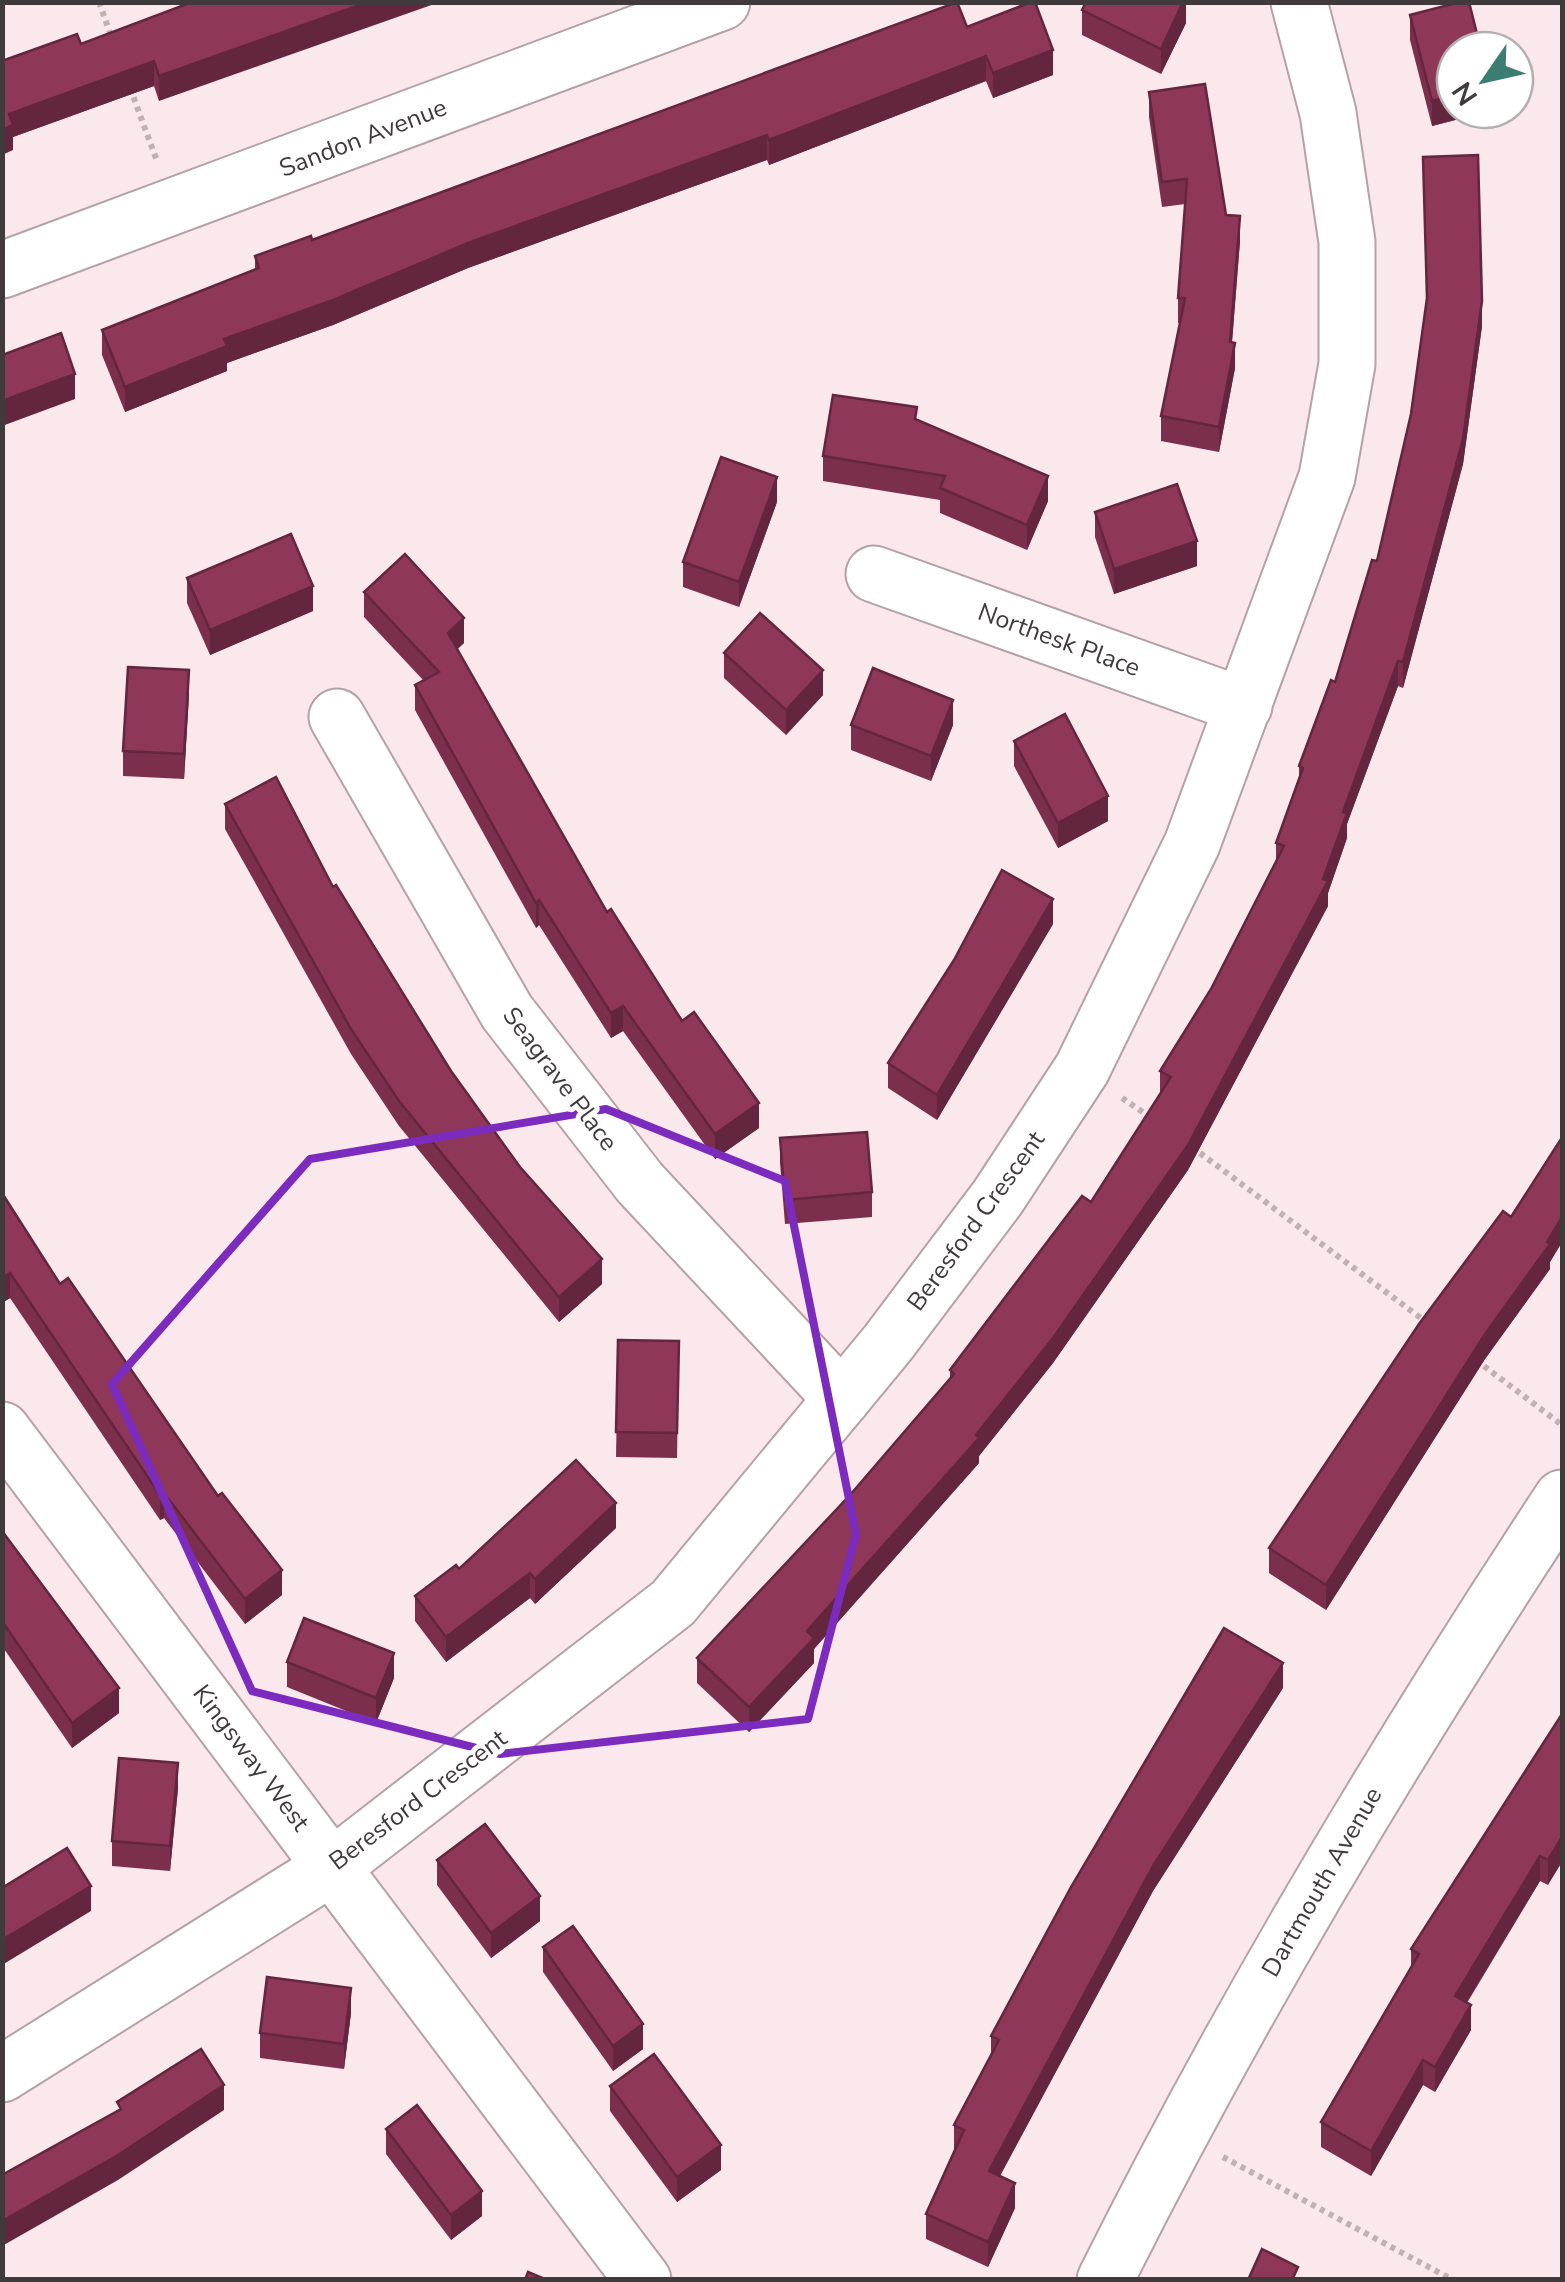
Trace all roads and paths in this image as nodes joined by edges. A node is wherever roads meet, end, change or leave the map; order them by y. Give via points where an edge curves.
1 (99, 2) edge
2 (722, 2) edge
3 (1299, 2) edge
4 (112, 40) edge
5 (126, 78) edge
6 (174, 209) junction
7 (2, 270) edge
8 (874, 574) dead end
9 (1244, 706) junction
10 (336, 716) dead end
11 (1082, 1069) junction
12 (1159, 1124) edge
13 (1190, 1146) edge
14 (1438, 1332) edge
15 (1470, 1355) edge
16 (842, 1399) junction
17 (1562, 1425) edge
18 (2, 1430) edge
19 (1562, 1498) edge
20 (332, 1866) junction
21 (2, 2074) edge
22 (1178, 2133) junction
23 (643, 2280) edge
24 (1104, 2280) edge
25 (1453, 2280) edge

1 - 4 path
2 - 6 street, Sandon Avenue
3 - 9 street, Beresford Crescent via 1328,112 1347,242 1347,364 1327,476
5 - 6 path
6 - 7 street, Sandon Avenue
8 - 9 street, Northesk Place
9 - 11 street, Beresford Crescent via 1192,844
10 - 16 street, Seagrave Place via 506,1012 640,1182
11 - 12 path
11 - 16 street, Beresford Crescent via 998,1198
13 - 14 path
15 - 17 path
16 - 20 street, Beresford Crescent via 673,1603
18 - 20 street, Kingsway West
19 - 22 street, Dartmouth Avenue via 1433,1695
20 - 21 street, Beresford Crescent
20 - 23 street, Kingsway West
22 - 24 street, Dartmouth Avenue
22 - 25 path

